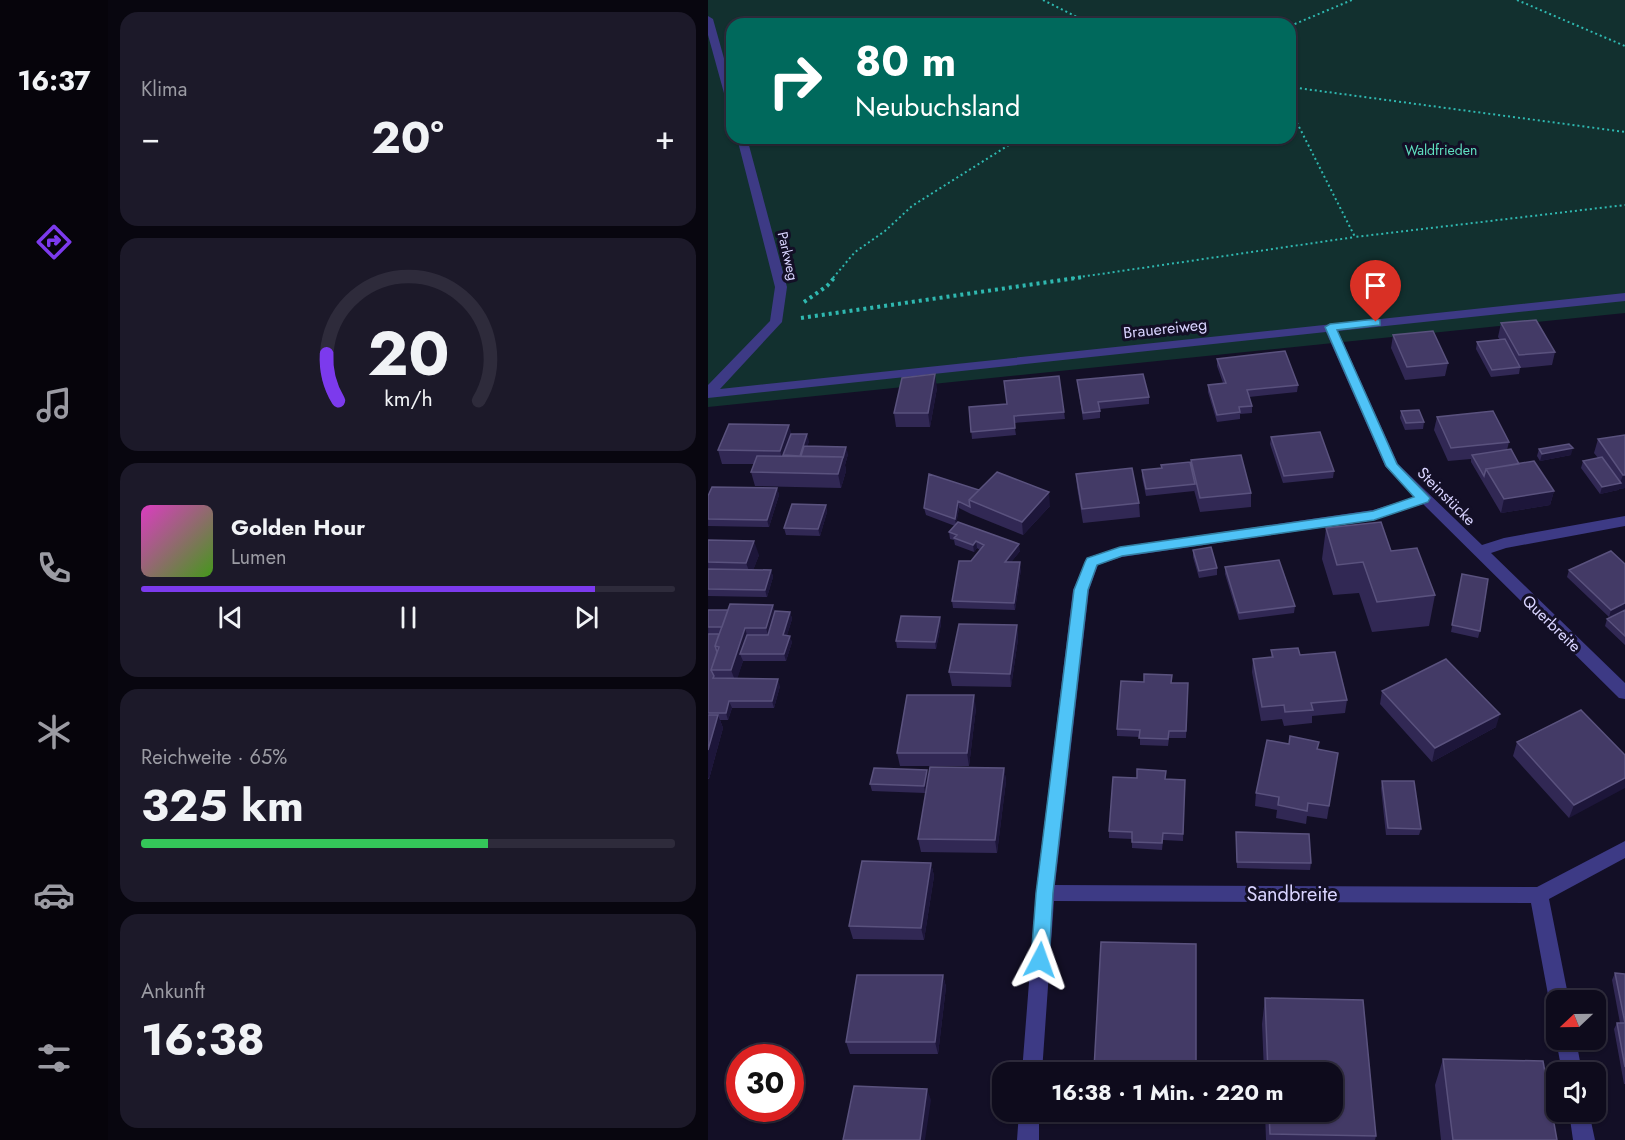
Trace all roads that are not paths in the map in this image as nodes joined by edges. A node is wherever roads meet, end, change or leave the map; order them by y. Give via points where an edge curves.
1 (708, 19) edge
2 (726, 83) edge
3 (744, 144) edge
4 (1625, 297) edge
5 (1330, 327) junction
6 (708, 393) edge
7 (1423, 498) junction
8 (1625, 521) edge
9 (1479, 552) junction
10 (1625, 693) edge
11 (1625, 849) edge
12 (1045, 893) junction
13 (1539, 895) junction
14 (1556, 990) edge
15 (1033, 1062) edge
16 (1029, 1122) edge
17 (1581, 1122) edge
18 (1028, 1140) edge
19 (1584, 1140) edge

1 - 2 street
3 - 6 street, Parkweg via 780,286 776,322
4 - 5 street, Brauereiweg
5 - 6 street, Brauereiweg
5 - 7 street, Steinstücke via 1392,466
7 - 9 street, Steinstücke
7 - 12 street via 1374,515 1120,552 1092,562 1081,590
8 - 9 street via 1503,543
9 - 10 street, Querbreite
11 - 13 street, Sandbreite
12 - 13 street, Sandbreite
12 - 15 street
13 - 14 street
16 - 18 street
17 - 19 street

